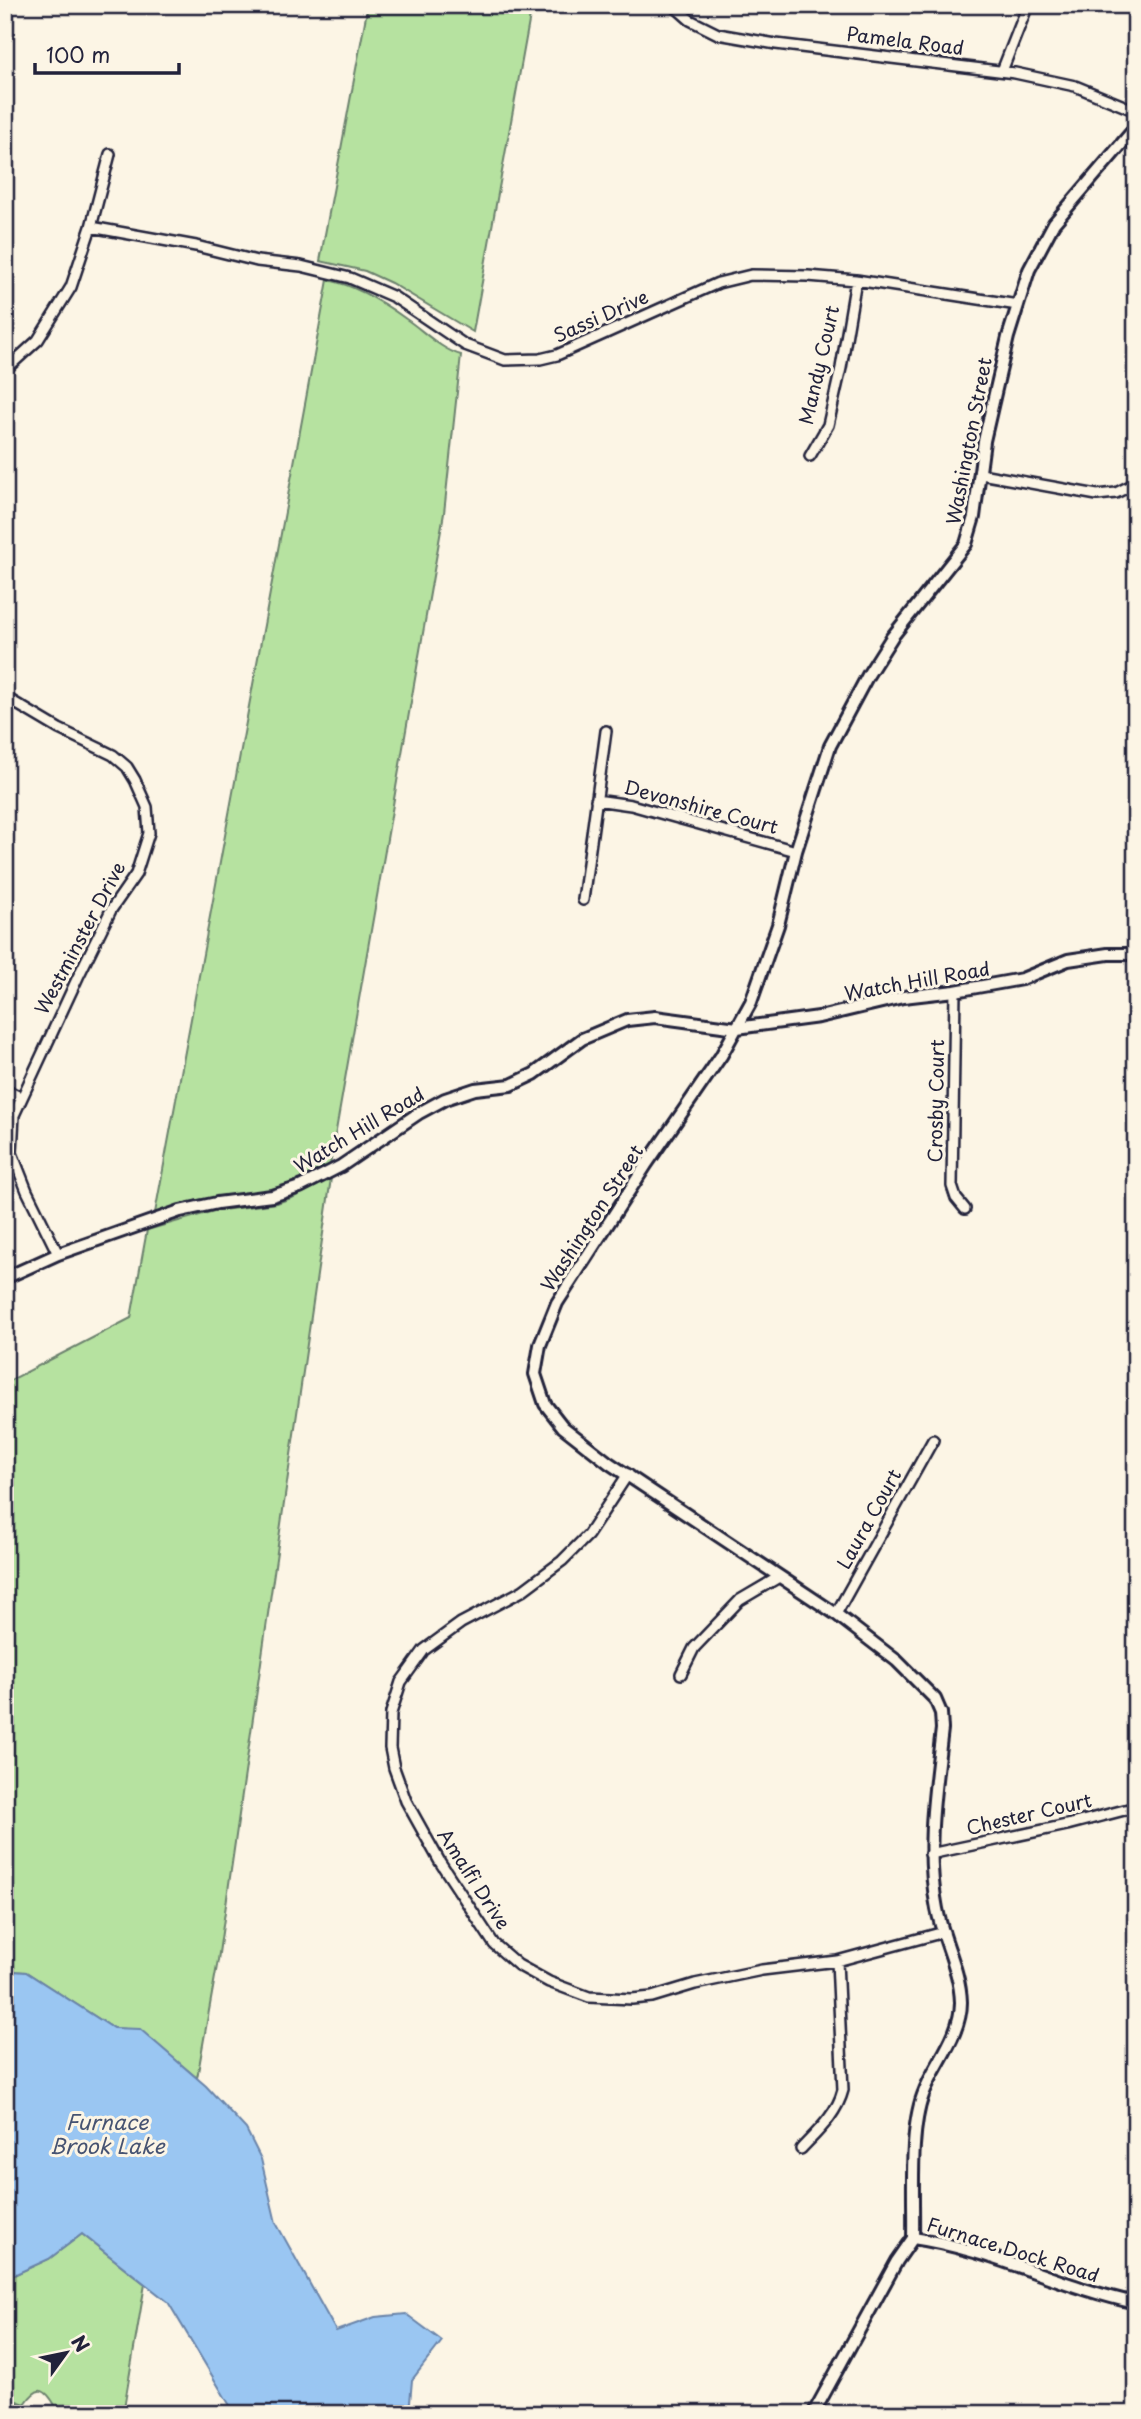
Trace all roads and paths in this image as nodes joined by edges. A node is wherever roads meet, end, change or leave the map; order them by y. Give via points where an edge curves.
1 (673, 5) edge
2 (1028, 5) edge
3 (1002, 71) junction
4 (1136, 111) edge
5 (1136, 127) edge
6 (110, 154) dead end
7 (91, 227) junction
8 (856, 280) junction
9 (1018, 305) junction
10 (5, 370) edge
11 (810, 456) dead end
12 (981, 474) junction
13 (1136, 484) edge
14 (5, 697) edge
15 (606, 731) dead end
16 (597, 800) junction
17 (796, 851) junction
18 (583, 900) dead end
19 (1136, 954) edge
20 (955, 991) junction
21 (737, 1028) junction
22 (5, 1090) edge
23 (21, 1097) junction
24 (965, 1209) dead end
25 (58, 1254) junction
26 (5, 1278) edge
27 (933, 1440) dead end
28 (628, 1474) junction
29 (779, 1577) junction
30 (836, 1614) junction
31 (681, 1674) dead end
32 (1136, 1807) edge
33 (930, 1854) junction
34 (944, 1932) junction
35 (837, 1961) junction
36 (801, 2149) dead end
37 (913, 2238) junction
38 (1136, 2304) edge
39 (5, 2407) edge
40 (25, 2414) edge
41 (813, 2414) edge

1 - 3 street, Pamela Road via 718,34
2 - 3 street
3 - 4 street, Pamela Road via 1075,86
5 - 9 street, Washington Street via 1054,223 1029,270
6 - 7 street
7 - 8 street, Sassi Drive via 350,278 394,297 465,345 505,360 557,355 718,283 751,275
7 - 10 street via 71,287 38,340
8 - 9 street, Sassi Drive
8 - 11 street, Mandy Court via 828,425
9 - 12 street, Washington Street via 984,441
12 - 13 street via 1097,495
12 - 17 street, Washington Street via 966,544 892,637 868,675 830,746
14 - 23 street, Westminster Drive via 127,767 147,807 149,833 136,874 111,910
15 - 16 street, Devonshire Court
16 - 17 street, Devonshire Court via 631,804
16 - 18 street, Devonshire Court
17 - 21 street, Washington Street via 778,925
19 - 20 street, Watch Hill Road via 1068,960 1022,979
20 - 21 street, Watch Hill Road
20 - 24 street, Crosby Court via 952,1186
21 - 25 street, Watch Hill Road via 654,1017 627,1020 582,1039 511,1085 475,1089 428,1108 341,1166 300,1187 180,1211
21 - 28 street, Washington Street via 557,1303 540,1345 535,1374 545,1404 563,1427
22 - 23 street
23 - 25 street, Westminster Drive via 14,1115 12,1153
25 - 26 street, Watch Hill Road
27 - 30 street, Laura Court
28 - 29 street, Washington Street
28 - 35 street, Amalfi Drive via 588,1535 562,1561 522,1591 437,1639 401,1682 391,1713 390,1748 406,1801 494,1944 518,1965 589,1997 652,1997 762,1970
29 - 30 street, Washington Street
29 - 31 street via 740,1600 694,1648
30 - 33 street, Washington Street via 916,1678 941,1713
32 - 33 street, Chester Court
33 - 34 street, Washington Street
34 - 35 street, Amalfi Drive
34 - 37 street, Washington Street via 961,2002 957,2028 923,2096 915,2138
35 - 36 street via 843,2090 832,2115
37 - 38 street, Furnace Dock Road
37 - 41 street, Furnace Dock Road
39 - 40 street

